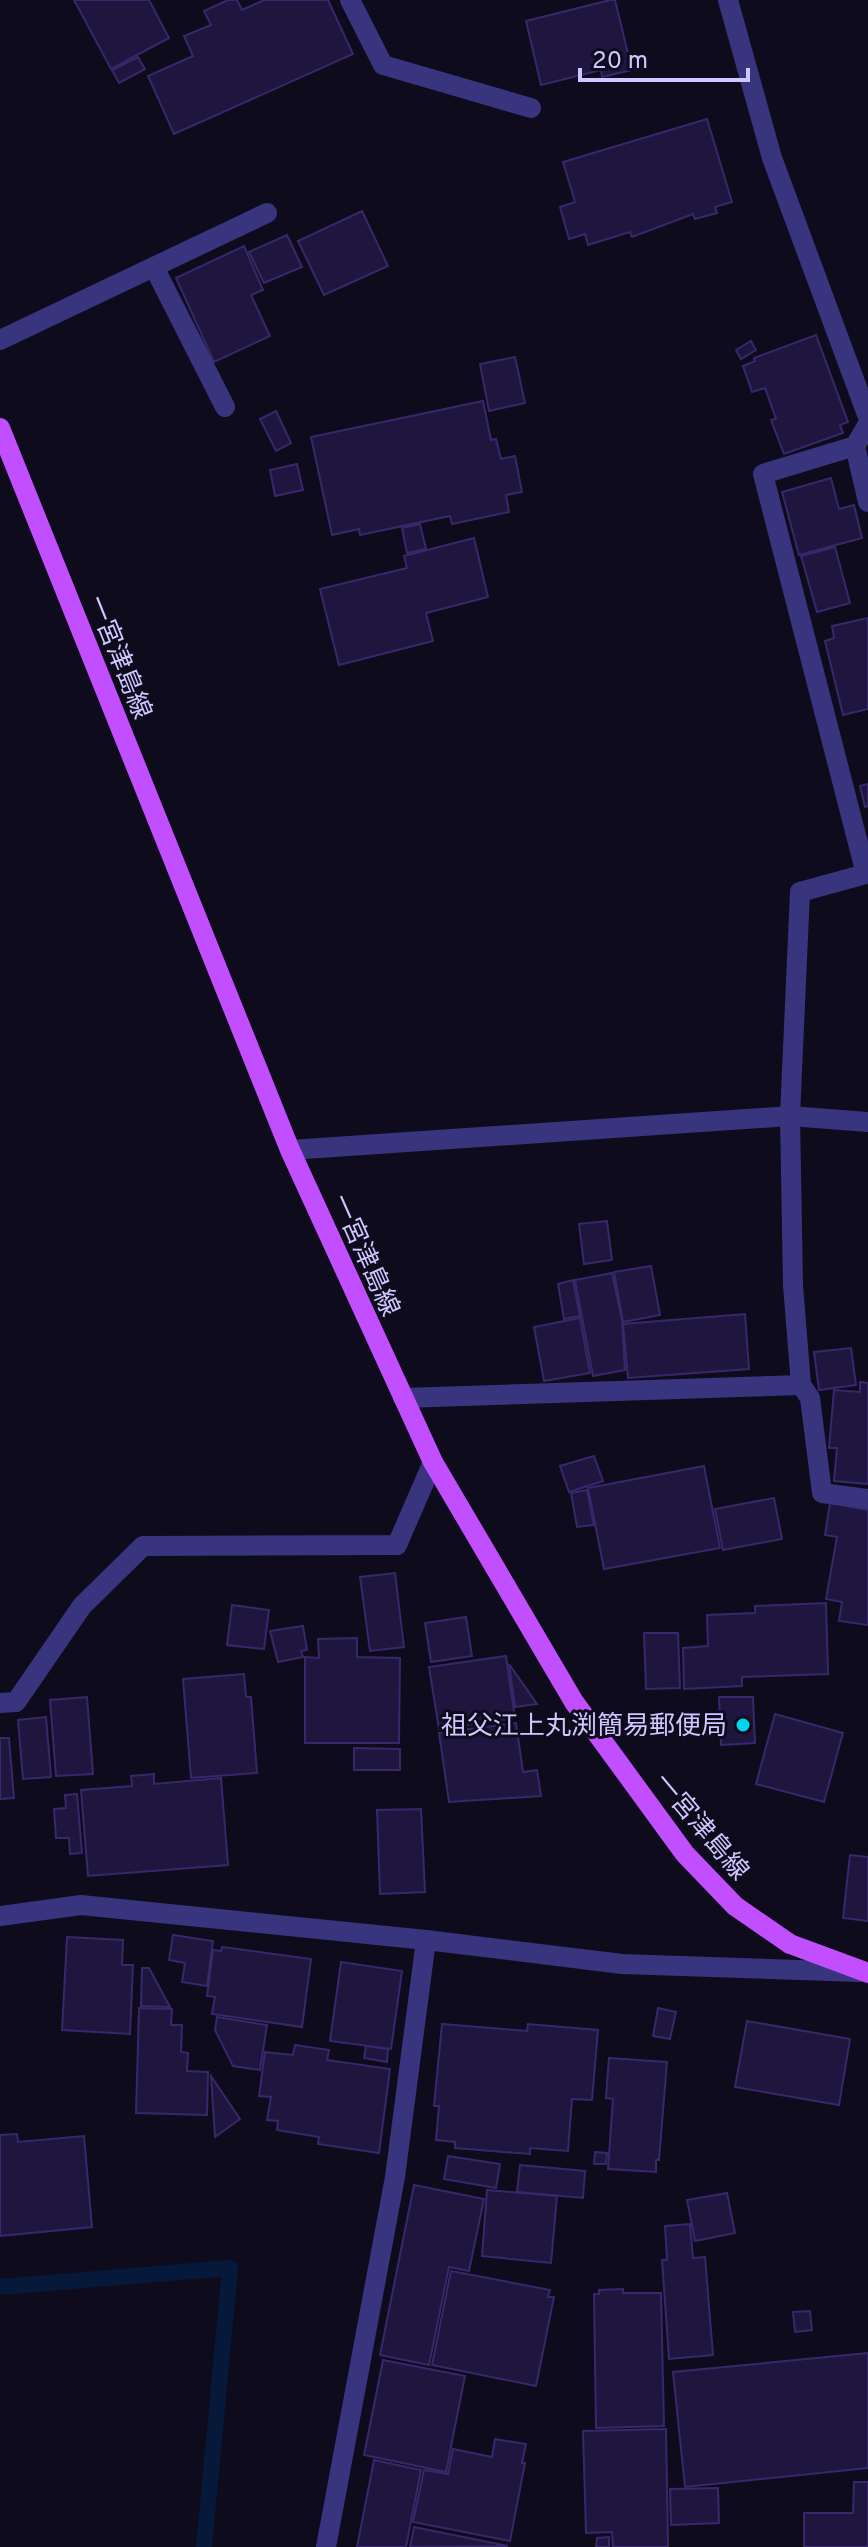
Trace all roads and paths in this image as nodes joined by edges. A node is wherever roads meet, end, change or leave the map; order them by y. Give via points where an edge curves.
1 (350, 0) edge
2 (728, 0) edge
3 (531, 108) dead end
4 (267, 213) dead end
5 (154, 267) junction
6 (0, 340) edge
7 (225, 407) dead end
8 (868, 417) edge
9 (868, 424) edge
10 (0, 428) edge
11 (855, 446) junction
12 (868, 502) edge
13 (790, 1116) junction
14 (868, 1122) edge
15 (290, 1150) junction
16 (801, 1385) junction
17 (403, 1398) junction
18 (433, 1462) junction
19 (868, 1499) edge
20 (0, 1703) edge
21 (0, 1916) edge
22 (426, 1940) junction
23 (865, 1973) edge
24 (326, 2547) edge

1 - 3 street via 383,65
2 - 8 street via 772,158
4 - 5 street
5 - 6 street
5 - 7 street
9 - 11 street
10 - 15 main road, 一宮津島線
11 - 12 street
11 - 13 street via 763,474 866,874 800,892
13 - 14 street
13 - 15 street
13 - 16 street
15 - 17 main road, 一宮津島線
16 - 17 street
16 - 19 street via 810,1398 822,1493
17 - 18 main road, 一宮津島線
18 - 20 street via 397,1545 143,1546 82,1606 16,1702
18 - 23 main road, 一宮津島線 via 574,1702 685,1854 735,1906 790,1944
21 - 22 street via 81,1905
22 - 23 street via 622,1964
22 - 24 street via 395,2177

